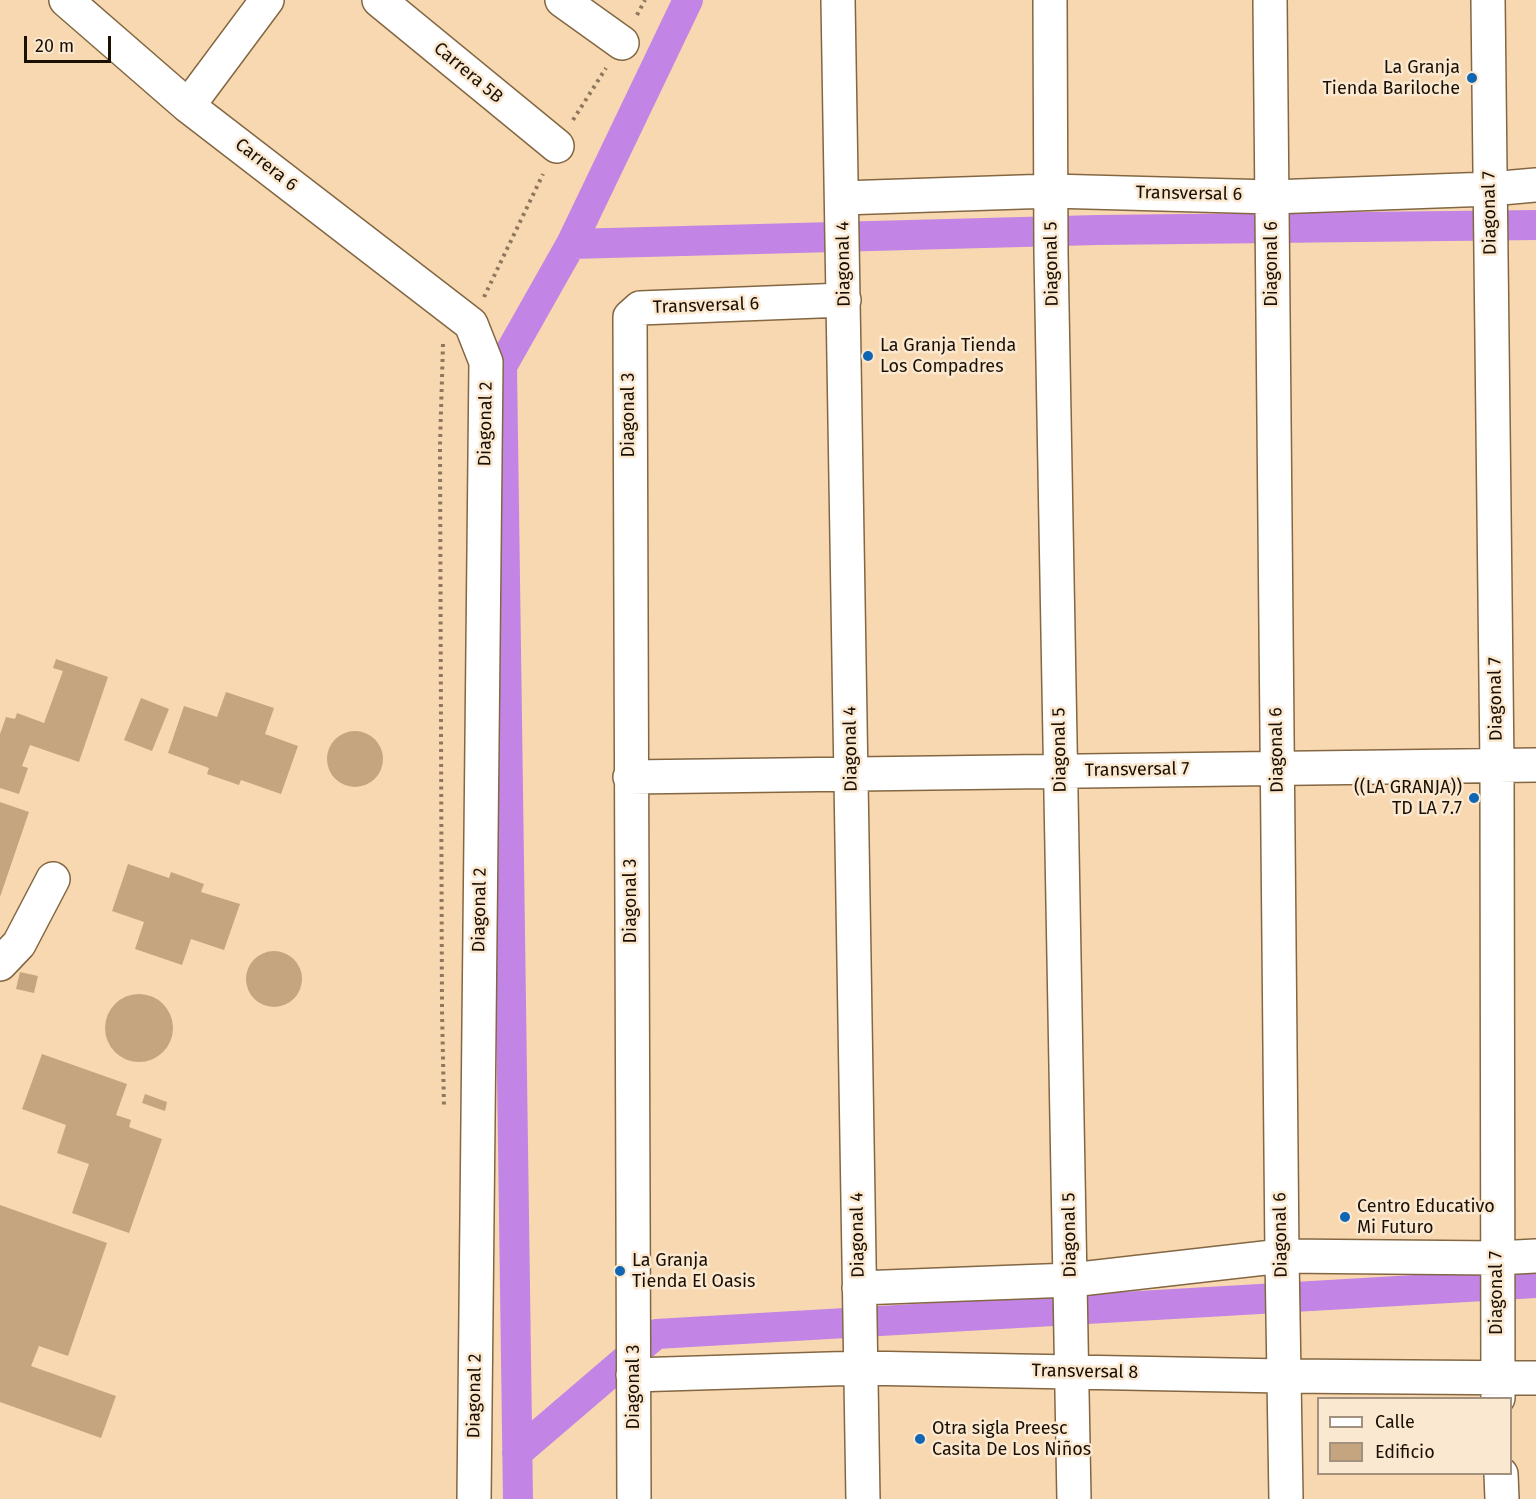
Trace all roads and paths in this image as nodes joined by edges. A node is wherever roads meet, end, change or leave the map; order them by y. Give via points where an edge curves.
1 (66, 0) edge
2 (267, 0) edge
3 (562, 0) edge
4 (838, 0) edge
5 (1050, 0) edge
6 (1270, 0) edge
7 (1488, 0) edge
8 (386, 2) edge
9 (622, 43) dead end
10 (188, 106) junction
11 (557, 146) dead end
12 (1536, 185) edge
13 (1490, 197) junction
14 (1051, 198) junction
15 (843, 222) junction
16 (1272, 223) junction
17 (844, 300) junction
18 (445, 304) junction
19 (640, 308) joint
20 (471, 324) joint
21 (1536, 765) edge
22 (1497, 766) junction
23 (1277, 769) junction
24 (1061, 771) junction
25 (852, 774) junction
26 (630, 777) junction
27 (54, 879) dead end
28 (0, 964) edge
29 (444, 1118) dead end
30 (1536, 1256) edge
31 (1282, 1261) junction
32 (1497, 1263) junction
33 (1071, 1285) junction
34 (859, 1297) junction
35 (861, 1355) junction
36 (1072, 1357) junction
37 (634, 1359) junction
38 (1283, 1376) junction
39 (1536, 1378) edge
40 (1498, 1388) edge
41 (1501, 1475) edge
42 (474, 1499) edge
43 (634, 1499) edge
44 (863, 1499) edge
45 (1074, 1499) edge
46 (1286, 1499) edge
47 (1502, 1499) edge

1 - 10 street, Carrera 6
2 - 10 street
3 - 9 street
4 - 15 street, Diagonal 4
5 - 14 street, Diagonal 5
6 - 16 street, Diagonal 6
7 - 13 street, Diagonal 7
8 - 11 street, Carrera 5B
10 - 18 street, Carrera 6
12 - 13 street, Transversal 6
13 - 16 street, Transversal 6
13 - 22 street, Diagonal 7
14 - 15 street, Transversal 6
14 - 16 street, Transversal 6
14 - 24 street, Diagonal 5
15 - 17 street, Diagonal 4
16 - 23 street, Diagonal 6
17 - 19 street, Transversal 6
17 - 25 street, Diagonal 4
18 - 20 street, Carrera 6
18 - 29 path via 440,445
19 - 26 street, Diagonal 3 via 630,317 629,326
20 - 42 street, Diagonal 2 via 486,362
21 - 22 street, Transversal 7
22 - 23 street, Transversal 7
22 - 32 street, Diagonal 7
23 - 24 street, Transversal 7
23 - 31 street, Diagonal 6
24 - 25 street, Transversal 7
24 - 33 street, Diagonal 5
25 - 26 street, Transversal 7
25 - 34 street, Diagonal 4
26 - 37 street, Diagonal 3
27 - 28 street via 19,944
30 - 32 street
31 - 32 street
31 - 33 street
31 - 38 street, Diagonal 6
32 - 40 street, Diagonal 7
33 - 34 street
33 - 36 street, Diagonal 5
34 - 35 street, Diagonal 4
35 - 36 street, Transversal 8
35 - 37 street, Transversal 8
35 - 44 street, Diagonal 4
36 - 38 street, Transversal 8
36 - 45 street, Diagonal 5
37 - 43 street, Diagonal 3
38 - 40 street, Transversal 8
38 - 46 street, Diagonal 6
39 - 40 street, Transversal 8
41 - 47 street

